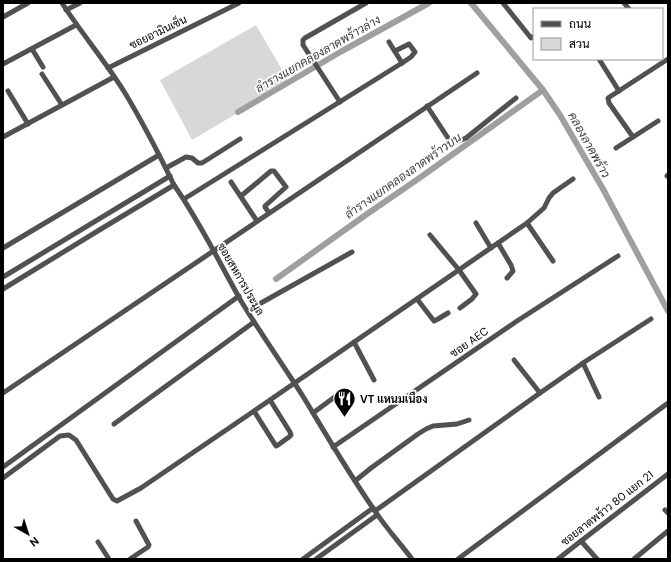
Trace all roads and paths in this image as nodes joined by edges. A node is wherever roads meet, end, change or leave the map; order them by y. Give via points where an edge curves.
1 (28, 3) edge
2 (62, 3) edge
3 (80, 3) edge
4 (239, 3) edge
5 (366, 3) edge
6 (503, 3) edge
7 (66, 10) junction
8 (3, 17) edge
9 (76, 25) junction
10 (533, 37) edge
11 (389, 42) dead end
12 (32, 49) junction
13 (395, 51) junction
14 (668, 59) edge
15 (600, 60) edge
16 (402, 62) junction
17 (3, 64) edge
18 (43, 68) dead end
19 (108, 68) junction
20 (477, 73) dead end
21 (42, 74) dead end
22 (114, 76) junction
23 (8, 91) dead end
24 (619, 91) junction
25 (516, 98) dead end
26 (340, 102) junction
27 (62, 105) junction
28 (427, 106) junction
29 (658, 121) dead end
30 (28, 124) junction
31 (3, 137) edge
32 (633, 137) junction
33 (240, 139) dead end
34 (616, 148) dead end
35 (159, 155) junction
36 (166, 168) junction
37 (170, 176) junction
38 (572, 179) dead end
39 (232, 182) dead end
40 (174, 185) junction
41 (139, 194) junction
42 (240, 196) junction
43 (184, 199) junction
44 (144, 203) junction
45 (270, 213) junction
46 (96, 221) junction
47 (257, 221) junction
48 (476, 223) dead end
49 (527, 223) junction
50 (101, 229) junction
51 (430, 235) dead end
52 (498, 243) junction
53 (3, 248) edge
54 (491, 248) junction
55 (213, 251) junction
56 (352, 252) dead end
57 (618, 256) dead end
58 (553, 261) dead end
59 (20, 266) junction
60 (459, 270) junction
61 (27, 275) junction
62 (3, 277) edge
63 (507, 278) dead end
64 (3, 289) edge
65 (239, 296) junction
66 (417, 299) junction
67 (262, 303) dead end
68 (460, 308) dead end
69 (448, 313) dead end
70 (651, 319) dead end
71 (254, 322) junction
72 (354, 342) junction
73 (514, 360) dead end
74 (583, 363) junction
75 (374, 380) dead end
76 (295, 384) junction
77 (3, 393) edge
78 (540, 393) junction
79 (599, 397) dead end
80 (349, 399) dead end
81 (270, 400) junction
82 (668, 403) edge
83 (254, 411) junction
84 (313, 413) junction
85 (469, 420) dead end
86 (114, 424) dead end
87 (333, 447) junction
88 (3, 466) edge
89 (668, 474) edge
90 (3, 478) edge
91 (355, 481) junction
92 (375, 512) junction
93 (136, 521) dead end
94 (668, 531) edge
95 (581, 541) junction
96 (98, 542) dead end
97 (139, 557) edge
98 (109, 559) edge
99 (130, 559) edge
100 (303, 559) edge
101 (316, 559) edge
102 (412, 559) edge
103 (458, 559) edge
104 (558, 559) edge
105 (597, 559) edge
106 (634, 559) edge

1 - 8 street
2 - 7 street, ซอยสหการประมูล
3 - 7 street
4 - 19 street, ซอยอามินเซ็น
5 - 26 street via 304,38 303,41 303,45
6 - 10 street via 531,38
7 - 9 street, ซอยสหการประมูล
9 - 12 street
9 - 19 street, ซอยสหการประมูล
11 - 13 street
12 - 17 street
12 - 18 street
13 - 16 street
13 - 16 street via 408,44 415,51
14 - 24 street
15 - 24 street
16 - 26 street
19 - 22 street, ซอยสหการประมูล
20 - 28 street
21 - 27 street
22 - 27 street
22 - 35 street, ซอยสหการประมูล
23 - 30 street
24 - 32 street via 608,98 608,101
25 - 28 street via 466,138 454,143 450,141
26 - 43 street
27 - 30 street
28 - 45 street
29 - 32 street
30 - 31 street
32 - 34 street
33 - 36 street via 202,163 186,157
35 - 36 street, ซอยสหการประมูล
35 - 53 street
36 - 37 street, ซอยสหการประมูล
37 - 40 street, ซอยสหการประมูล
37 - 41 street
38 - 49 street via 553,193 544,208
39 - 42 street
40 - 43 street, ซอยสหการประมูล
40 - 44 street
41 - 44 street
41 - 46 street
42 - 45 street via 274,171 286,186 265,206
42 - 47 street
43 - 55 street, ซอยสหการประมูล
44 - 50 street
45 - 47 street
46 - 50 street
46 - 59 street
47 - 55 street
48 - 54 street
49 - 52 street
49 - 58 street
50 - 61 street
51 - 60 street
52 - 54 street
52 - 63 street via 513,271
54 - 60 street
55 - 65 street, ซอยสหการประมูล
55 - 77 street
56 - 67 street
57 - 87 street, ซอย AEC via 517,321
59 - 61 street
59 - 62 street
60 - 66 street
60 - 68 street via 476,294
61 - 64 street
65 - 71 street, ซอยสหการประมูล
65 - 88 street
66 - 69 street via 434,321
66 - 72 street
70 - 74 street
71 - 76 street, ซอยสหการประมูล
71 - 86 street
72 - 75 street
72 - 76 street
73 - 78 street
74 - 78 street
74 - 79 street
76 - 81 street
76 - 84 street, ซอยสหการประมูล
78 - 92 street
80 - 84 street via 340,393
81 - 83 street
81 - 83 street via 291,435 278,445 276,446
82 - 103 street
83 - 90 street via 141,488 117,500 113,499 76,440 69,434 60,436
84 - 87 street, ซอยสหการประมูล
85 - 91 street via 426,429
87 - 91 street, ซอยสหการประมูล
89 - 95 street, ซอยลาดพร้าว 80 แยก 21
91 - 92 street, ซอยสหการประมูล
92 - 100 street
92 - 101 street
92 - 102 street, ซอยสหการประมูล
93 - 97 street via 149,545
94 - 106 street
95 - 104 street, ซอยลาดพร้าว 80 แยก 21
95 - 105 street
96 - 98 street
97 - 99 street

